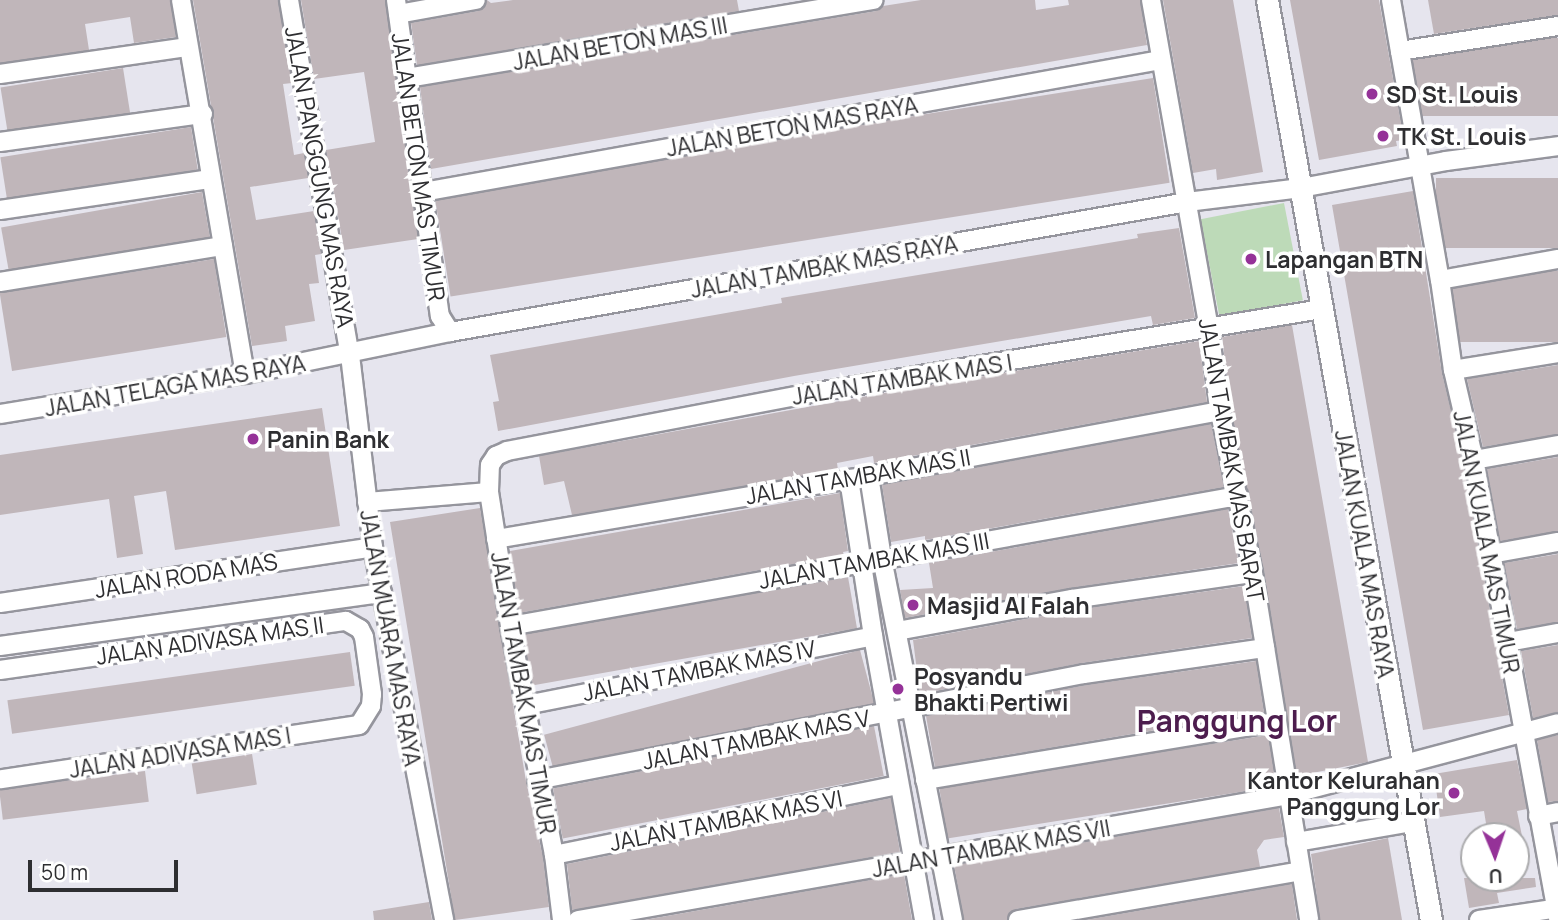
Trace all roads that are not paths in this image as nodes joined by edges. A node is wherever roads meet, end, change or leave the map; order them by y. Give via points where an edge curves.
1 (181, 0) edge
2 (289, 0) edge
3 (476, 0) edge
4 (874, 0) edge
5 (1151, 0) edge
6 (1267, 0) edge
7 (1391, 0) edge
8 (397, 7) edge
9 (1558, 26) edge
10 (188, 47) junction
11 (1400, 51) junction
12 (1161, 60) junction
13 (0, 75) edge
14 (407, 78) junction
15 (203, 114) junction
16 (0, 142) edge
17 (1558, 146) edge
18 (1419, 165) junction
19 (211, 179) junction
20 (1301, 188) junction
21 (424, 192) junction
22 (1187, 202) junction
23 (0, 210) edge
24 (223, 246) junction
25 (1558, 259) edge
26 (1440, 279) junction
27 (0, 282) edge
28 (1322, 309) junction
29 (1209, 329) junction
30 (450, 332) junction
31 (1558, 353) edge
32 (350, 355) junction
33 (1453, 370) junction
34 (245, 374) junction
35 (1220, 411) junction
36 (0, 414) edge
37 (1558, 445) edge
38 (1474, 460) junction
39 (490, 465) joint
40 (869, 476) junction
41 (849, 479) junction
42 (489, 492) junction
43 (1238, 496) junction
44 (367, 502) junction
45 (496, 539) junction
46 (1558, 542) edge
47 (373, 547) junction
48 (1491, 554) junction
49 (882, 558) junction
50 (860, 562) junction
51 (1253, 573) junction
52 (382, 593) junction
53 (0, 603) edge
54 (510, 626) junction
55 (897, 631) junction
56 (1558, 633) edge
57 (873, 636) junction
58 (1508, 642) junction
59 (0, 646) edge
60 (1265, 648) junction
61 (0, 670) edge
62 (526, 705) junction
63 (911, 710) junction
64 (888, 714) junction
65 (1276, 722) junction
66 (1558, 723) edge
67 (359, 724) joint
68 (1522, 733) junction
69 (1401, 764) junction
70 (0, 779) edge
71 (537, 780) junction
72 (925, 780) junction
73 (898, 785) junction
74 (1288, 795) junction
75 (1558, 812) edge
76 (1538, 816) junction
77 (1412, 822) junction
78 (1296, 842) junction
79 (554, 855) junction
80 (940, 858) junction
81 (912, 863) junction
82 (1301, 871) junction
83 (1557, 911) edge
84 (443, 920) edge
85 (562, 920) edge
86 (578, 920) edge
87 (924, 920) edge
88 (953, 920) edge
89 (1018, 920) edge
90 (1309, 920) edge
91 (1431, 920) edge
92 (1479, 920) edge

1 - 10 street
2 - 32 street, JALAN PANGGUNG MAS RAYA
3 - 8 street
4 - 14 street, JALAN BETON MAS III
5 - 12 street, JALAN TAMBAK MAS BARAT
6 - 20 street, JALAN KUALA MAS RAYA
7 - 11 street, JALAN KUALA MAS TIMUR
8 - 14 street, JALAN BETON MAS TIMUR
9 - 11 street
10 - 13 street
10 - 15 street
11 - 18 street, JALAN KUALA MAS TIMUR
12 - 21 street, JALAN BETON MAS RAYA
12 - 22 street, JALAN TAMBAK MAS BARAT
14 - 21 street, JALAN BETON MAS TIMUR
15 - 16 street
15 - 19 street
17 - 18 street, JALAN TAMBAK MAS RAYA
18 - 20 street, JALAN TAMBAK MAS RAYA
18 - 26 street, JALAN KUALA MAS TIMUR
19 - 23 street
19 - 24 street
20 - 22 street, JALAN TAMBAK MAS RAYA
20 - 28 street, JALAN KUALA MAS RAYA
21 - 30 street, JALAN BETON MAS TIMUR via 440,316
22 - 29 street, JALAN TAMBAK MAS BARAT
22 - 30 street, JALAN TAMBAK MAS RAYA
24 - 27 street
24 - 34 street
25 - 26 street
26 - 33 street, JALAN KUALA MAS TIMUR
28 - 29 street, JALAN TAMBAK MAS I
28 - 69 street, JALAN KUALA MAS RAYA
29 - 35 street, JALAN TAMBAK MAS BARAT
29 - 39 street, JALAN TAMBAK MAS I via 804,394 507,451
30 - 32 street, JALAN TAMBAK MAS RAYA
31 - 33 street
32 - 34 street, JALAN TELAGA MAS RAYA
32 - 44 street, JALAN MUARA MAS RAYA
33 - 38 street, JALAN KUALA MAS TIMUR
34 - 36 street, JALAN TELAGA MAS RAYA
35 - 40 street, JALAN TAMBAK MAS II
35 - 43 street, JALAN TAMBAK MAS BARAT
37 - 38 street
38 - 48 street, JALAN KUALA MAS TIMUR
39 - 42 street, JALAN TAMBAK MAS TIMUR
40 - 41 street, JALAN TAMBAK MAS II
40 - 49 street
41 - 45 street, JALAN TAMBAK MAS II
41 - 50 street
42 - 44 street
42 - 45 street, JALAN TAMBAK MAS TIMUR
43 - 49 street, JALAN TAMBAK MAS III
43 - 51 street, JALAN TAMBAK MAS BARAT
44 - 47 street, JALAN MUARA MAS RAYA
45 - 54 street, JALAN TAMBAK MAS TIMUR
46 - 48 street
47 - 52 street, JALAN MUARA MAS RAYA
47 - 53 street, JALAN RODA MAS
48 - 58 street, JALAN KUALA MAS TIMUR
49 - 50 street, JALAN TAMBAK MAS III
49 - 55 street
50 - 54 street, JALAN TAMBAK MAS III
50 - 57 street
51 - 55 street
51 - 60 street, JALAN TAMBAK MAS BARAT
52 - 59 street, JALAN RODA MAS
52 - 84 street, JALAN MUARA MAS RAYA
54 - 62 street, JALAN TAMBAK MAS TIMUR
55 - 63 street
56 - 58 street
57 - 62 street, JALAN TAMBAK MAS IV
57 - 64 street
58 - 68 street, JALAN KUALA MAS TIMUR
60 - 63 street, JALAN TAMBAK MAS V via 1084,674
60 - 65 street, JALAN TAMBAK MAS BARAT
61 - 67 street, JALAN ADIVASA MAS II via 346,621 360,629 366,648 371,706
62 - 71 street, JALAN TAMBAK MAS TIMUR
63 - 64 street, JALAN TAMBAK MAS V
63 - 72 street
64 - 71 street, JALAN TAMBAK MAS V
64 - 73 street
65 - 72 street
65 - 74 street, JALAN TAMBAK MAS BARAT
66 - 68 street, JALAN TAMBAK MAS VII
67 - 70 street, JALAN ADIVASA MAS I
68 - 69 street, JALAN TAMBAK MAS VII
68 - 76 street, JALAN KUALA MAS TIMUR
69 - 74 street, JALAN TAMBAK MAS VII
69 - 77 street, JALAN KUALA MAS RAYA
71 - 79 street, JALAN TAMBAK MAS TIMUR
72 - 80 street
73 - 79 street, JALAN TAMBAK MAS VI
73 - 81 street
74 - 78 street, JALAN TAMBAK MAS BARAT
74 - 80 street, JALAN TAMBAK MAS VII
75 - 76 street
76 - 83 street, JALAN KUALA MAS TIMUR
77 - 78 street
77 - 91 street, JALAN KUALA MAS RAYA
78 - 82 street, JALAN TAMBAK MAS BARAT
79 - 85 street, JALAN TAMBAK MAS TIMUR
80 - 81 street, JALAN TAMBAK MAS VII
80 - 88 street
81 - 86 street, JALAN TAMBAK MAS VII
81 - 87 street
82 - 89 street
82 - 90 street, JALAN TAMBAK MAS BARAT
83 - 92 street

